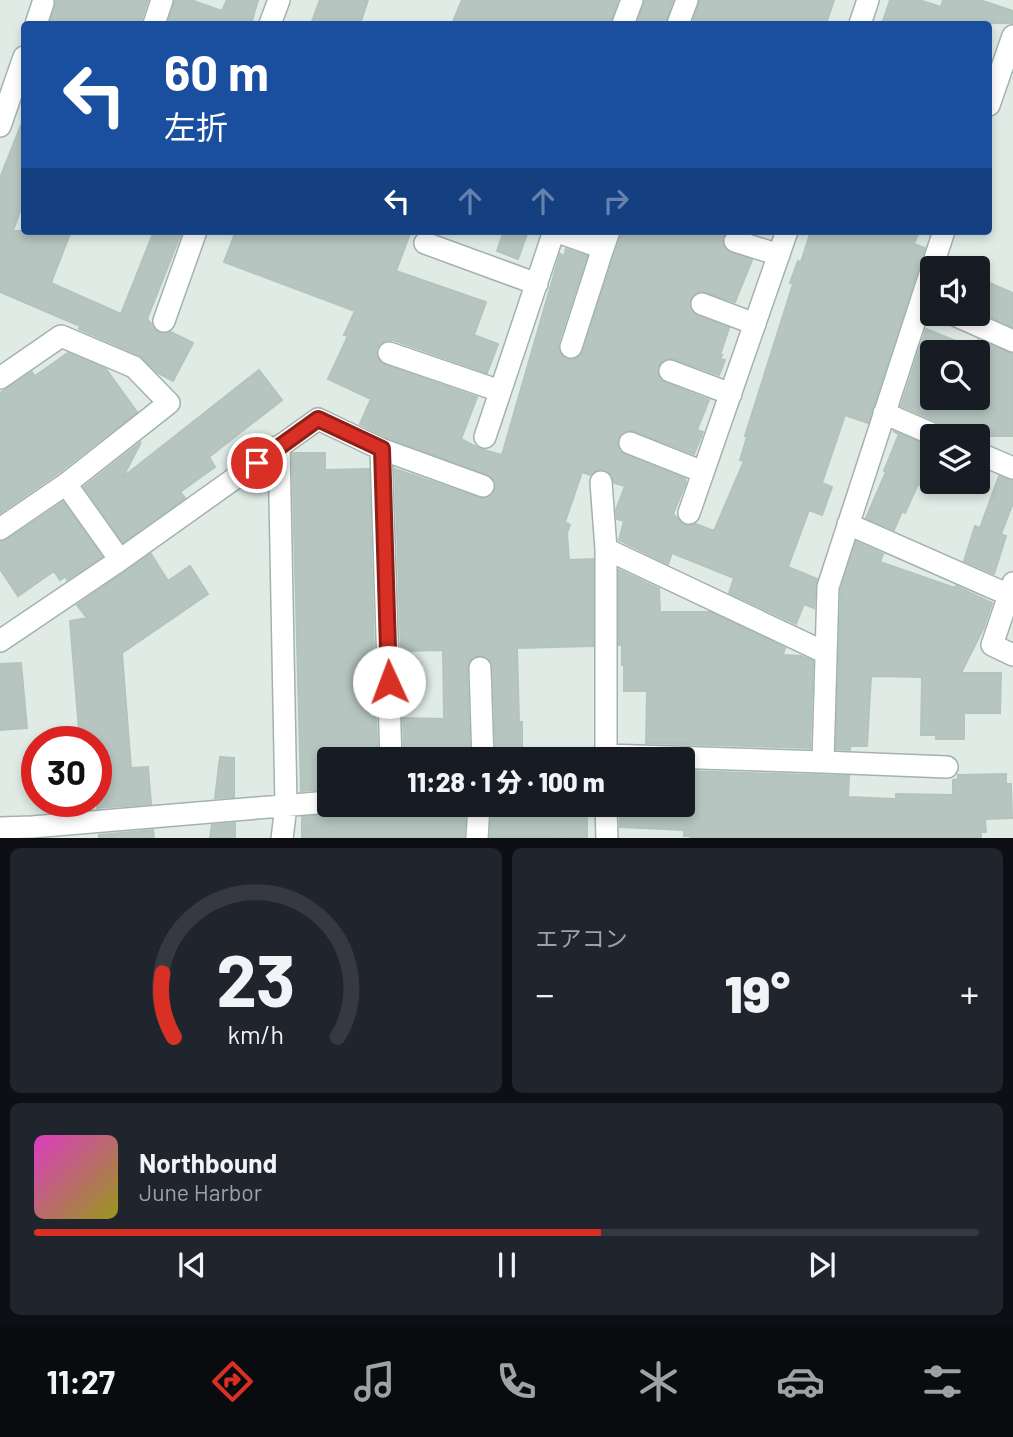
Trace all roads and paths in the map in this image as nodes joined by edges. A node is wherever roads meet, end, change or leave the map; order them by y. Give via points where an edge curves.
1 (162, 0) edge
2 (279, 0) edge
3 (632, 0) edge
4 (687, 0) edge
5 (868, 0) edge
6 (43, 3) dead end
7 (37, 21) edge
8 (155, 21) edge
9 (271, 21) edge
10 (624, 21) edge
11 (679, 21) edge
12 (861, 21) edge
13 (1013, 36) edge
14 (21, 66) edge
15 (992, 96) edge
16 (0, 126) edge
17 (195, 235) edge
18 (553, 235) edge
19 (580, 235) edge
20 (786, 235) edge
21 (943, 235) edge
22 (606, 239) edge
23 (736, 241) dead end
24 (425, 243) dead end
25 (779, 255) junction
26 (938, 256) edge
27 (537, 284) junction
28 (702, 304) dead end
29 (920, 319) edge
30 (164, 321) dead end
31 (755, 324) junction
32 (979, 326) edge
33 (1013, 341) edge
34 (571, 347) dead end
35 (389, 352) dead end
36 (670, 371) dead end
37 (0, 378) edge
38 (500, 391) junction
39 (731, 394) junction
40 (884, 413) junction
41 (920, 429) edge
42 (485, 438) dead end
43 (630, 443) dead end
44 (279, 446) junction
45 (382, 449) junction
46 (990, 458) edge
47 (1013, 468) edge
48 (703, 472) junction
49 (601, 482) dead end
50 (65, 484) junction
51 (483, 486) dead end
52 (689, 513) dead end
53 (848, 524) junction
54 (0, 528) edge
55 (606, 549) junction
56 (120, 560) junction
57 (1011, 589) edge
58 (0, 641) edge
59 (826, 653) junction
60 (1013, 654) edge
61 (480, 668) dead end
62 (391, 747) edge
63 (483, 747) edge
64 (606, 747) edge
65 (695, 759) edge
66 (823, 762) junction
67 (947, 767) dead end
68 (317, 803) edge
69 (286, 806) junction
70 (150, 817) junction
71 (478, 817) edge
72 (606, 817) edge
73 (0, 828) edge
74 (32, 833) edge
75 (150, 838) edge
76 (282, 838) edge
77 (477, 838) edge
78 (607, 838) edge

1 - 8 street
2 - 9 street
3 - 10 street
4 - 11 street
5 - 12 street
6 - 7 street
13 - 15 street
14 - 16 street
17 - 30 street
18 - 27 street
19 - 22 street
20 - 25 street
21 - 26 street
22 - 34 street
23 - 25 street
24 - 27 street
25 - 31 street
27 - 38 street
28 - 31 street
29 - 40 street
31 - 39 street
32 - 33 street
35 - 38 street
36 - 39 street
37 - 50 street via 61,336 134,367 169,403
38 - 42 street
39 - 48 street
40 - 41 street
40 - 53 street
43 - 48 street
44 - 45 street via 318,419
44 - 56 street
44 - 69 street
45 - 51 street
45 - 62 street
46 - 47 street
48 - 52 street
49 - 55 street
50 - 54 street
50 - 56 street
53 - 57 street
53 - 59 street via 828,587
55 - 59 street
55 - 64 street
56 - 58 street
57 - 60 street via 992,645
59 - 66 street
61 - 63 street
65 - 66 street
66 - 67 street
68 - 69 street
69 - 70 street
69 - 76 street
70 - 74 street
70 - 75 street
71 - 77 street
72 - 78 street
73 - 74 street

